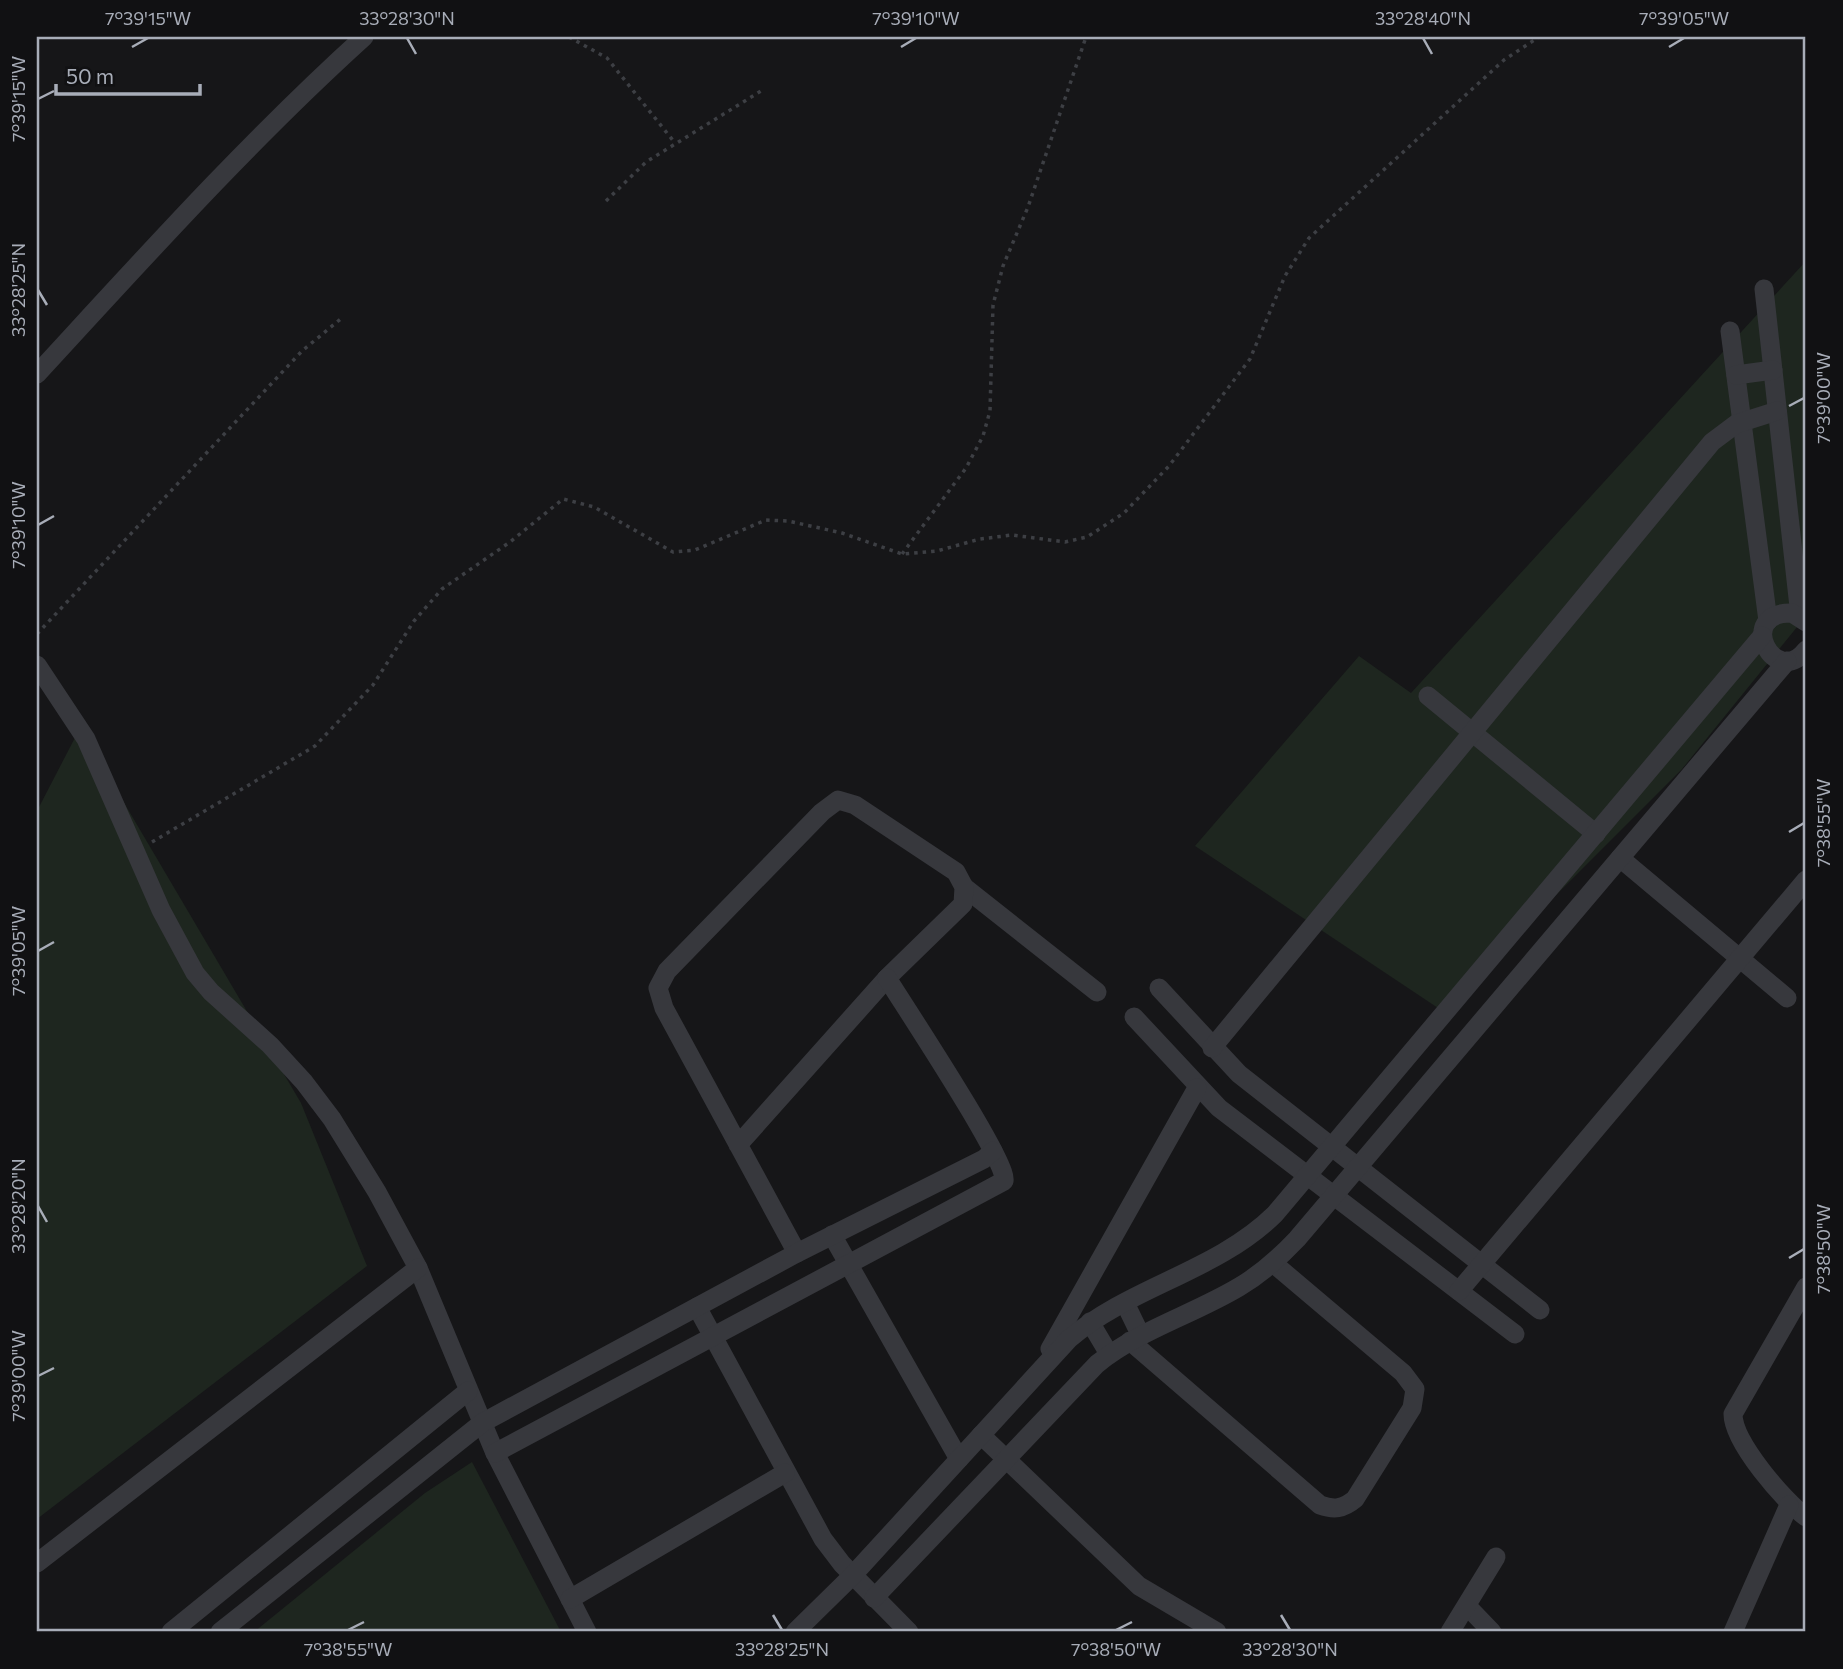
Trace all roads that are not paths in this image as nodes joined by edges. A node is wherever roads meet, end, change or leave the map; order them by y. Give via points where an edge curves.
1 (364, 37) edge
2 (1764, 289) dead end
3 (1730, 331) dead end
4 (1773, 370) junction
5 (37, 373) edge
6 (1736, 375) junction
7 (1777, 411) junction
8 (1742, 422) junction
9 (1803, 619) edge
10 (1765, 629) junction
11 (1806, 650) edge
12 (1787, 661) junction
13 (37, 665) edge
14 (1429, 696) dead end
15 (1473, 732) junction
16 (1596, 834) junction
17 (1620, 858) junction
18 (1806, 880) edge
19 (964, 887) junction
20 (1740, 958) junction
21 (887, 978) junction
22 (1159, 988) dead end
23 (1097, 992) dead end
24 (1787, 998) dead end
25 (1134, 1017) dead end
26 (1212, 1048) junction
27 (1198, 1088) junction
28 (738, 1145) junction
29 (1332, 1146) junction
30 (993, 1151) junction
31 (1359, 1166) junction
32 (967, 1168) junction
33 (1308, 1175) junction
34 (982, 1194) junction
35 (1334, 1195) junction
36 (832, 1235) junction
37 (797, 1253) junction
38 (1273, 1263) junction
39 (1482, 1264) junction
40 (849, 1266) junction
41 (418, 1268) junction
42 (1806, 1287) edge
43 (1460, 1291) junction
44 (1125, 1303) junction
45 (696, 1307) junction
46 (1540, 1310) dead end
47 (1090, 1322) junction
48 (1515, 1334) dead end
49 (714, 1338) junction
50 (1135, 1338) junction
51 (1109, 1354) junction
52 (1037, 1371) junction
53 (468, 1391) junction
54 (482, 1423) junction
55 (981, 1435) junction
56 (495, 1453) junction
57 (1005, 1458) junction
58 (959, 1459) junction
59 (785, 1473) junction
60 (1788, 1505) junction
61 (1806, 1517) edge
62 (1496, 1557) dead end
63 (37, 1563) edge
64 (852, 1576) junction
65 (874, 1598) junction
66 (570, 1599) junction
67 (1468, 1607) junction
68 (171, 1632) edge
69 (220, 1632) edge
70 (587, 1632) edge
71 (795, 1632) edge
72 (909, 1632) edge
73 (1217, 1632) edge
74 (1450, 1632) edge
75 (1492, 1632) edge
76 (1733, 1632) edge

1 - 5 street via 195,202
2 - 4 street
3 - 6 street
4 - 6 street
4 - 7 street
6 - 8 street
7 - 8 street
7 - 9 street
8 - 10 street
8 - 15 street via 1712,442
9 - 10 street via 1783,612
10 - 12 street via 1767,651
10 - 16 street
11 - 12 street
12 - 17 street
13 - 41 street via 86,739 161,911 195,972 315,1096 357,1157
14 - 15 street
15 - 16 street
15 - 26 street
16 - 29 street
17 - 20 street
17 - 31 street
18 - 20 street
19 - 21 street via 960,908
19 - 23 street
19 - 28 street via 956,872 855,805 838,800 667,971 658,988 664,1008
20 - 24 street
20 - 39 street
21 - 28 street
21 - 30 street
22 - 26 street
25 - 27 street
26 - 29 street
27 - 33 street
27 - 52 street
28 - 37 street
29 - 31 street
29 - 33 street
30 - 32 street
30 - 34 street via 1006,1178
31 - 35 street
31 - 39 street
32 - 34 street
32 - 36 street
33 - 35 street
33 - 44 street via 1275,1214 1235,1247
34 - 40 street
35 - 38 street
35 - 43 street
36 - 37 street
36 - 40 street
37 - 45 street
38 - 50 street via 1239,1287
38 - 50 street via 1415,1389 1412,1408 1347,1505 1338,1509 1320,1505
39 - 43 street
39 - 46 street
40 - 49 street
40 - 58 street
41 - 53 street
41 - 63 street
42 - 60 street via 1733,1415 1736,1431
43 - 48 street
44 - 47 street
44 - 50 street
45 - 49 street
45 - 54 street
47 - 51 street
47 - 52 street
49 - 56 street
49 - 59 street
50 - 51 street
51 - 57 street
52 - 55 street
53 - 54 street
53 - 68 street
54 - 56 street
54 - 69 street
55 - 57 street
55 - 58 street
56 - 66 street
57 - 65 street
57 - 73 street via 1139,1586
58 - 64 street
59 - 64 street via 823,1539
59 - 66 street
60 - 61 street
60 - 76 street
62 - 67 street
64 - 65 street
64 - 71 street
65 - 72 street
66 - 70 street
67 - 74 street
67 - 75 street

